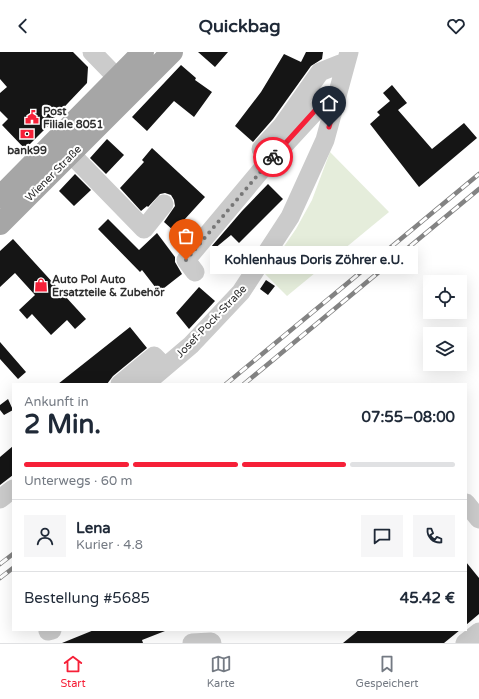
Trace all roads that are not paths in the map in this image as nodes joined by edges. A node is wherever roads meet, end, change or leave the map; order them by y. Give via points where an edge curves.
1 (92, 52) edge
2 (142, 52) edge
3 (172, 52) edge
4 (347, 59) edge
5 (117, 78) junction
6 (132, 94) junction
7 (336, 102) junction
8 (261, 149) dead end
9 (71, 154) junction
10 (0, 197) edge
11 (164, 204) dead end
12 (0, 224) edge
13 (195, 272) dead end
14 (165, 367) junction
15 (121, 383) edge
16 (146, 383) edge
17 (12, 490) edge
18 (0, 499) edge
19 (467, 504) edge
20 (479, 519) edge
21 (184, 631) edge
22 (479, 632) edge
23 (184, 643) edge
24 (192, 643) edge
25 (212, 643) edge
26 (465, 643) edge

1 - 5 street
2 - 5 main road, Wiener Straße
3 - 6 main road, Wiener Straße
4 - 7 street, Josef-Pock-Straße
4 - 8 street via 320,72 282,126
5 - 6 street
5 - 10 main road, Wiener Straße
6 - 9 main road, Wiener Straße
7 - 13 street via 329,101 320,105 186,260
7 - 14 street, Josef-Pock-Straße via 325,140 290,217 241,292 191,345
9 - 11 street via 144,229
9 - 12 main road, Wiener Straße
14 - 15 street via 154,356
14 - 16 street, Josef-Pock-Straße
17 - 18 street
19 - 20 street
21 - 23 street
22 - 26 street
24 - 25 street

